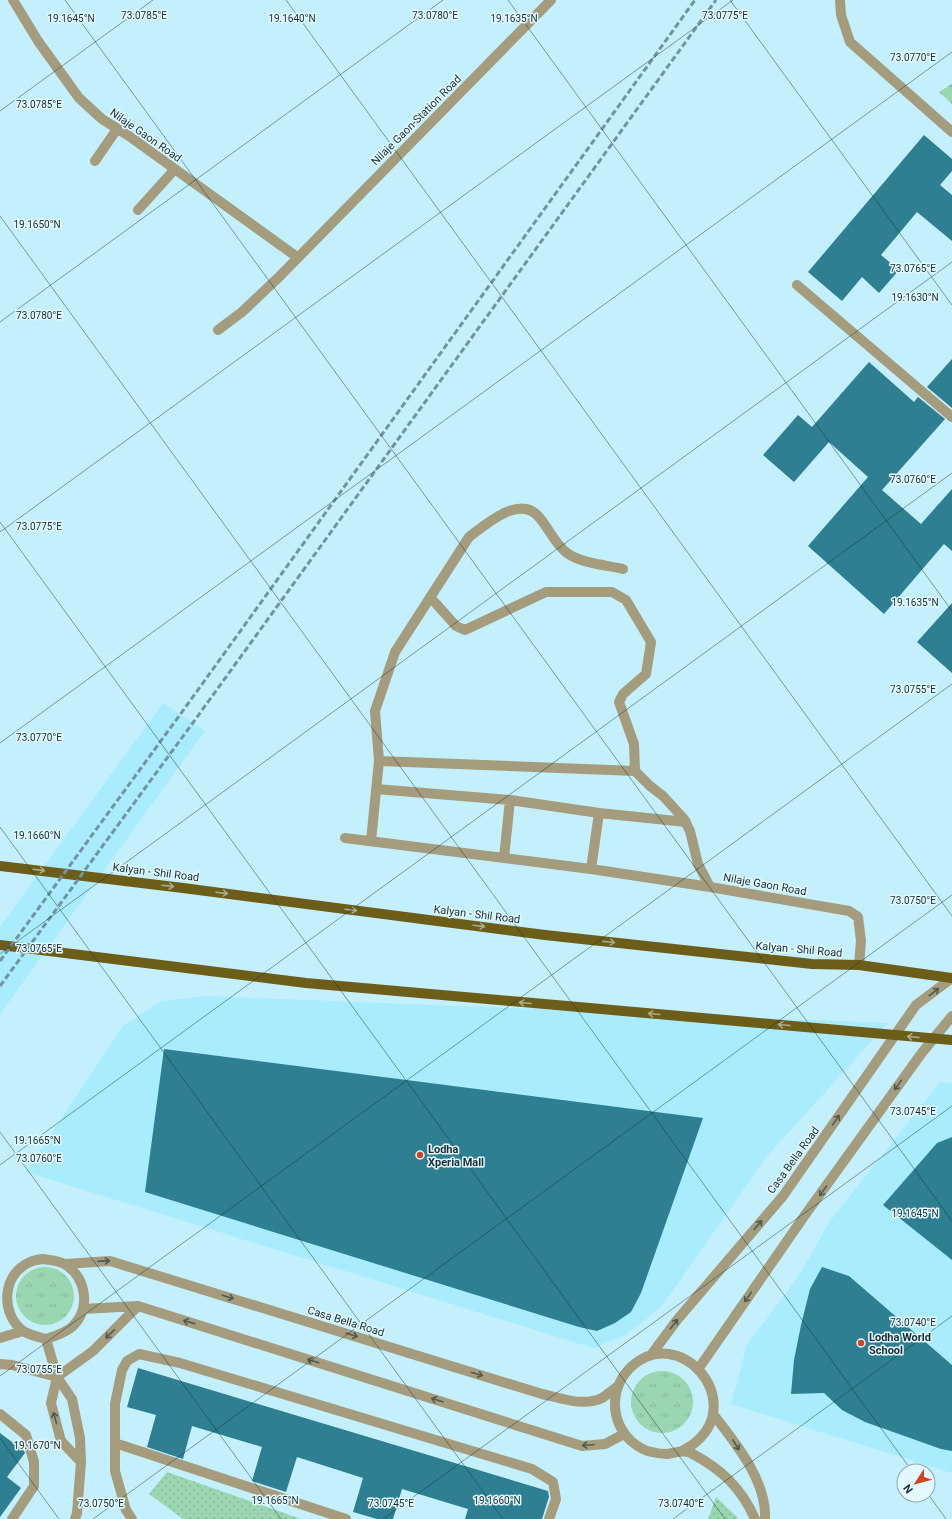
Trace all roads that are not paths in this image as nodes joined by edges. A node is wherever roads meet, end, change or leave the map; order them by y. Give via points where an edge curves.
1 (13, 0) edge
2 (551, 0) edge
3 (840, 0) edge
4 (117, 129) junction
5 (952, 132) edge
6 (95, 161) dead end
7 (175, 169) junction
8 (138, 210) dead end
9 (297, 257) junction
10 (797, 285) dead end
11 (218, 330) dead end
12 (952, 417) edge
13 (622, 569) dead end
14 (430, 597) junction
15 (379, 762) junction
16 (635, 771) junction
17 (376, 789) junction
18 (510, 800) junction
19 (599, 813) junction
20 (686, 822) junction
21 (345, 838) dead end
22 (371, 841) junction
23 (504, 858) junction
24 (0, 866) edge
25 (591, 869) junction
26 (710, 887) junction
27 (0, 945) edge
28 (859, 965) junction
29 (952, 978) edge
30 (952, 1016) edge
31 (952, 1040) edge
32 (65, 1264) junction
33 (20, 1268) junction
34 (0, 1284) edge
35 (138, 1306) junction
36 (83, 1309) junction
37 (23, 1331) junction
38 (0, 1338) edge
39 (46, 1339) junction
40 (651, 1355) junction
41 (0, 1364) edge
42 (699, 1368) junction
43 (57, 1377) junction
44 (617, 1387) junction
45 (0, 1414) edge
46 (713, 1414) junction
47 (624, 1434) junction
48 (116, 1443) junction
49 (682, 1451) junction
50 (81, 1462) junction
51 (12, 1519) edge
52 (75, 1519) edge
53 (132, 1519) edge
54 (346, 1519) edge
55 (549, 1519) edge
56 (755, 1519) edge
57 (765, 1519) edge

1 - 4 street, Nilaje Gaon Road via 38,41 79,98
2 - 9 street, Nilaje Gaon-Station Road
3 - 5 street via 841,15 850,42
4 - 6 street
4 - 7 street, Nilaje Gaon Road
7 - 8 street
7 - 9 street, Nilaje Gaon Road
9 - 11 street, Nilaje Gaon-Station Road via 242,312
10 - 12 street
13 - 14 street via 578,559 568,554 559,546 538,515 525,508 512,509 470,537
14 - 15 street via 395,652 375,711
14 - 16 street via 456,626 465,630 546,592 612,592 626,600 651,642 646,674 623,694 619,702 634,744
15 - 16 street
15 - 17 street
16 - 20 street, Nilaje Gaon Road via 663,796
17 - 18 street
17 - 22 street
18 - 19 street
18 - 23 street
19 - 20 street
19 - 25 street
20 - 26 street, Nilaje Gaon Road via 698,864
21 - 22 street
22 - 23 street
23 - 25 street
24 -> 28 main road, Kalyan - Shil Road via 552,936 812,964
25 - 26 street
26 - 28 street, Nilaje Gaon Road via 849,911 858,917 861,941
31 -> 27 main road via 306,983
28 - 29 main road, Kalyan - Shil Road
40 -> 29 street, Casa Bella Road via 677,1320 783,1196 916,1006
30 -> 42 street via 805,1215
32 - 33 street, Casa Bella Road via 42,1259
32 - 36 street via 75,1272 82,1284
32 -> 44 street, Casa Bella Road via 110,1261 564,1399 584,1403 601,1398
33 - 34 street, Casa Bella Road
33 - 37 street via 7,1288 6,1300 8,1312 14,1323
35 - 36 street
35 -> 43 street via 93,1351
47 -> 35 street via 606,1444 582,1446
36 - 39 street via 79,1318 66,1332
37 - 38 street
37 - 39 street
39 - 43 street
40 - 42 street, Casa Bella Road via 669,1354 685,1359
40 - 44 street, Casa Bella Road via 638,1361 625,1372
41 - 43 street
42 - 46 street, Casa Bella Road via 708,1382 713,1397
43 - 50 street via 72,1399 80,1438
50 -> 43 street via 61,1441 51,1403
44 - 47 street, Casa Bella Road via 614,1403 617,1419
45 - 51 street via 26,1435 34,1462 34,1486
46 - 49 street, Casa Bella Road via 707,1429 697,1442
46 -> 57 street via 760,1486 766,1507
47 - 49 street, Casa Bella Road via 636,1445 651,1452 667,1454
48 - 53 street via 115,1471 126,1510
48 - 54 street
48 - 55 street via 115,1404 122,1370 127,1361 139,1354 180,1363 532,1469 553,1482 556,1498
49 - 56 street via 713,1466 736,1487
50 - 52 street

